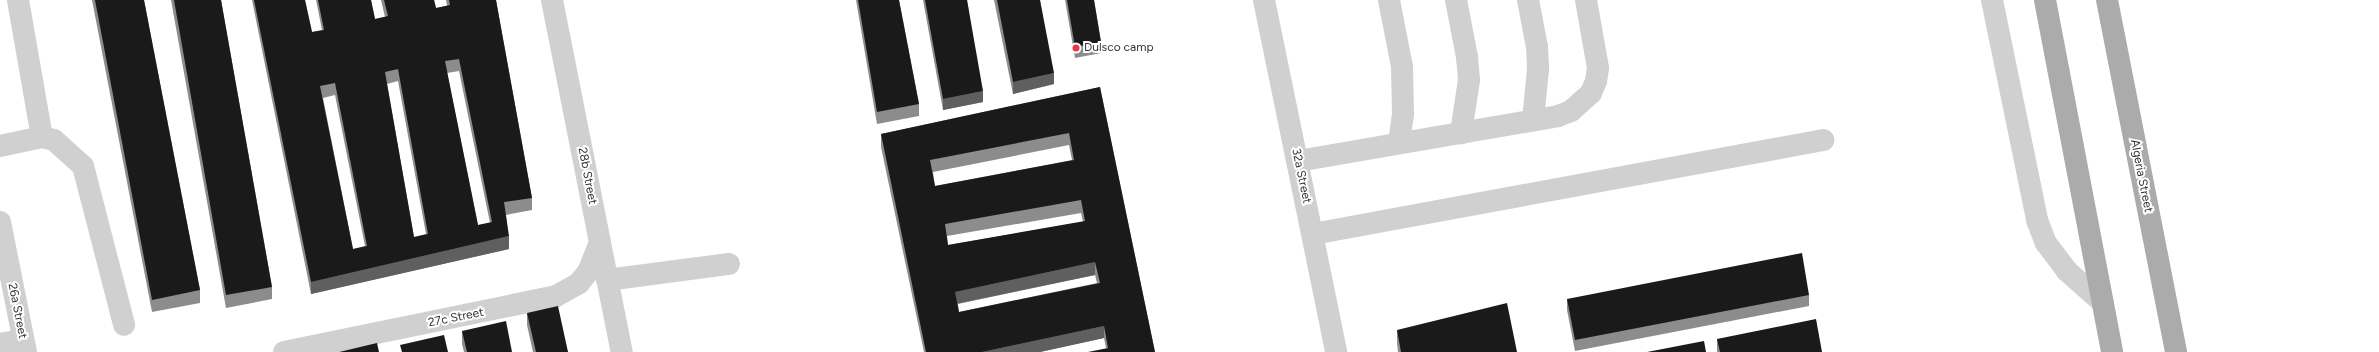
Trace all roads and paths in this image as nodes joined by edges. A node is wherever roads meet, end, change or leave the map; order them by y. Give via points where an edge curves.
1 (18, 0) edge
2 (552, 0) edge
3 (1264, 0) edge
4 (1389, 0) edge
5 (1456, 0) edge
6 (1528, 0) edge
7 (1586, 0) edge
8 (1992, 0) edge
9 (2045, 0) edge
10 (2107, 0) edge
11 (1533, 120) junction
12 (1460, 133) junction
13 (42, 138) junction
14 (1823, 140) dead end
15 (1399, 143) junction
16 (0, 146) edge
17 (1298, 161) junction
18 (0, 222) edge
19 (1313, 234) junction
20 (600, 242) junction
21 (728, 264) dead end
22 (4, 267) edge
23 (607, 280) junction
24 (2103, 303) junction
25 (124, 325) dead end
26 (0, 344) edge
27 (24, 346) edge
28 (284, 352) edge
29 (622, 352) edge
30 (1336, 352) edge
31 (2112, 352) edge
32 (2176, 352) edge

1 - 13 street
2 - 20 street, 28b Street
3 - 17 street, 32a Street
4 - 15 street via 1402,67 1403,114
5 - 12 street via 1469,80
6 - 11 street via 1537,46 1538,69
7 - 11 street via 1598,68 1596,81 1582,104 1571,111
8 - 24 street via 2037,220 2046,243 2067,271
9 - 24 main road
10 - 32 main road, Algeria Street
11 - 12 street
12 - 15 street
13 - 16 street
13 - 25 street via 54,140 84,166
14 - 19 street
15 - 17 street
17 - 19 street, 32a Street
18 - 22 street, 26a Street
19 - 30 street, 32a Street
20 - 23 street, 28b Street
20 - 28 street, 27c Street via 588,272 578,283 556,296
21 - 23 street
22 - 27 street, 26a Street
23 - 29 street, 28b Street
24 - 31 main road
26 - 27 street

